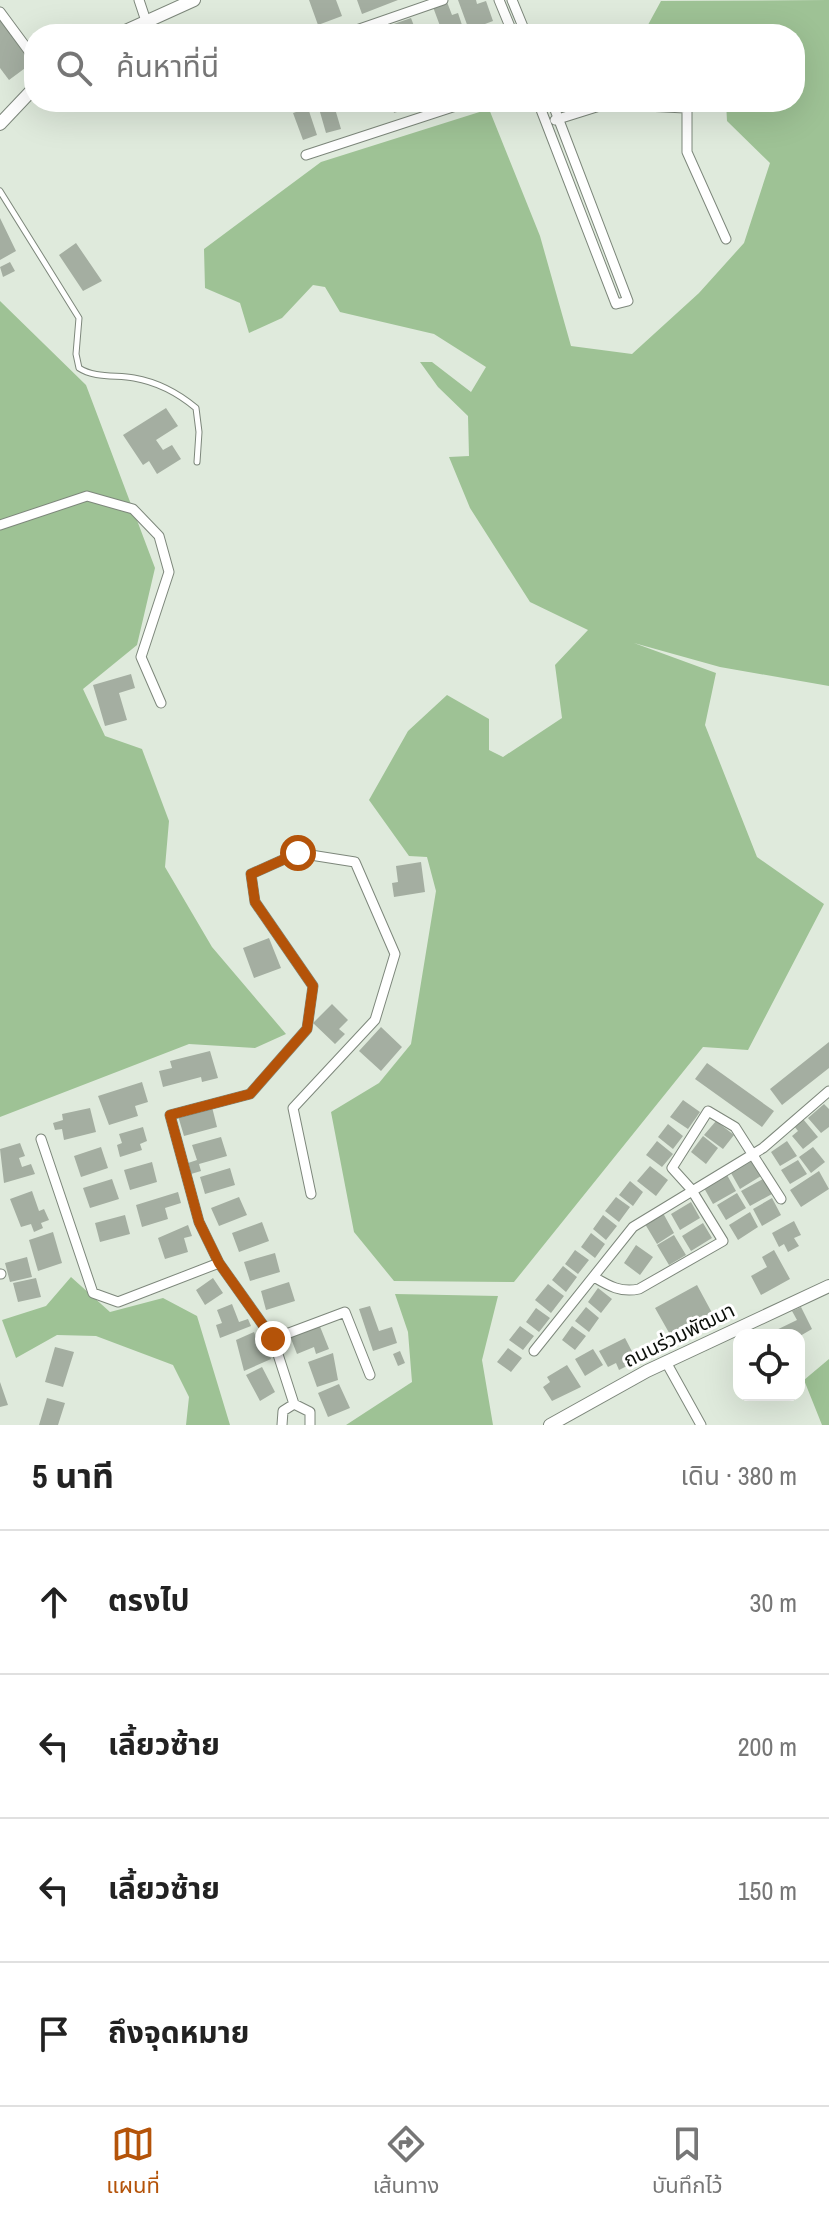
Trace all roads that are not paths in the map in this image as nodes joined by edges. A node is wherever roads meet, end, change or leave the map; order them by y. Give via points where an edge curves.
1 (139, 0) edge
2 (194, 0) edge
3 (443, 0) edge
4 (499, 0) edge
5 (512, 0) edge
6 (0, 12) edge
7 (146, 21) junction
8 (140, 24) edge
9 (374, 24) edge
10 (509, 24) edge
11 (522, 24) edge
12 (24, 44) edge
13 (24, 97) edge
14 (437, 112) edge
15 (542, 112) edge
16 (556, 112) edge
17 (580, 112) edge
18 (686, 112) edge
19 (1, 118) edge
20 (558, 119) junction
21 (546, 122) junction
22 (306, 155) dead end
23 (0, 191) edge
24 (726, 239) dead end
25 (197, 462) dead end
26 (0, 525) edge
27 (161, 703) dead end
28 (828, 1095) edge
29 (41, 1139) dead end
30 (753, 1152) junction
31 (691, 1189) junction
32 (311, 1194) dead end
33 (781, 1199) dead end
34 (219, 1263) junction
35 (594, 1277) junction
36 (829, 1286) edge
37 (273, 1339) junction
38 (534, 1351) dead end
39 (666, 1362) junction
40 (370, 1375) dead end
41 (294, 1404) junction
42 (282, 1425) edge
43 (310, 1425) edge
44 (550, 1425) edge
45 (701, 1425) edge

1 - 7 street
2 - 7 street
3 - 9 street
4 - 10 street
5 - 11 street
6 - 12 street
7 - 8 street
13 - 19 street
14 - 22 street
15 - 21 street
16 - 20 street
17 - 20 street
18 - 24 street via 687,152
20 - 21 street
20 - 21 street via 628,301 616,304
23 - 25 lane via 79,318 79,368 136,378 182,396 196,408
26 - 27 street via 87,496 133,509 159,536 169,572 141,657
28 - 30 street
29 - 34 street via 93,1293 118,1302
30 - 31 street
30 - 31 street via 735,1127 708,1111 672,1168
30 - 33 street
31 - 35 street via 633,1227
31 - 35 street via 723,1241 639,1289 627,1292
32 - 34 street via 293,1108 375,1020 395,954 355,862 298,853 251,874 255,902 313,986 307,1029 250,1094 170,1115 199,1222
34 - 37 street
35 - 38 street
36 - 39 street, ถนนร่วมพัฒนา
37 - 40 street via 345,1312
37 - 41 street
39 - 44 street, ถนนร่วมพัฒนา
39 - 45 street
41 - 42 street via 283,1411
41 - 43 street via 310,1412

